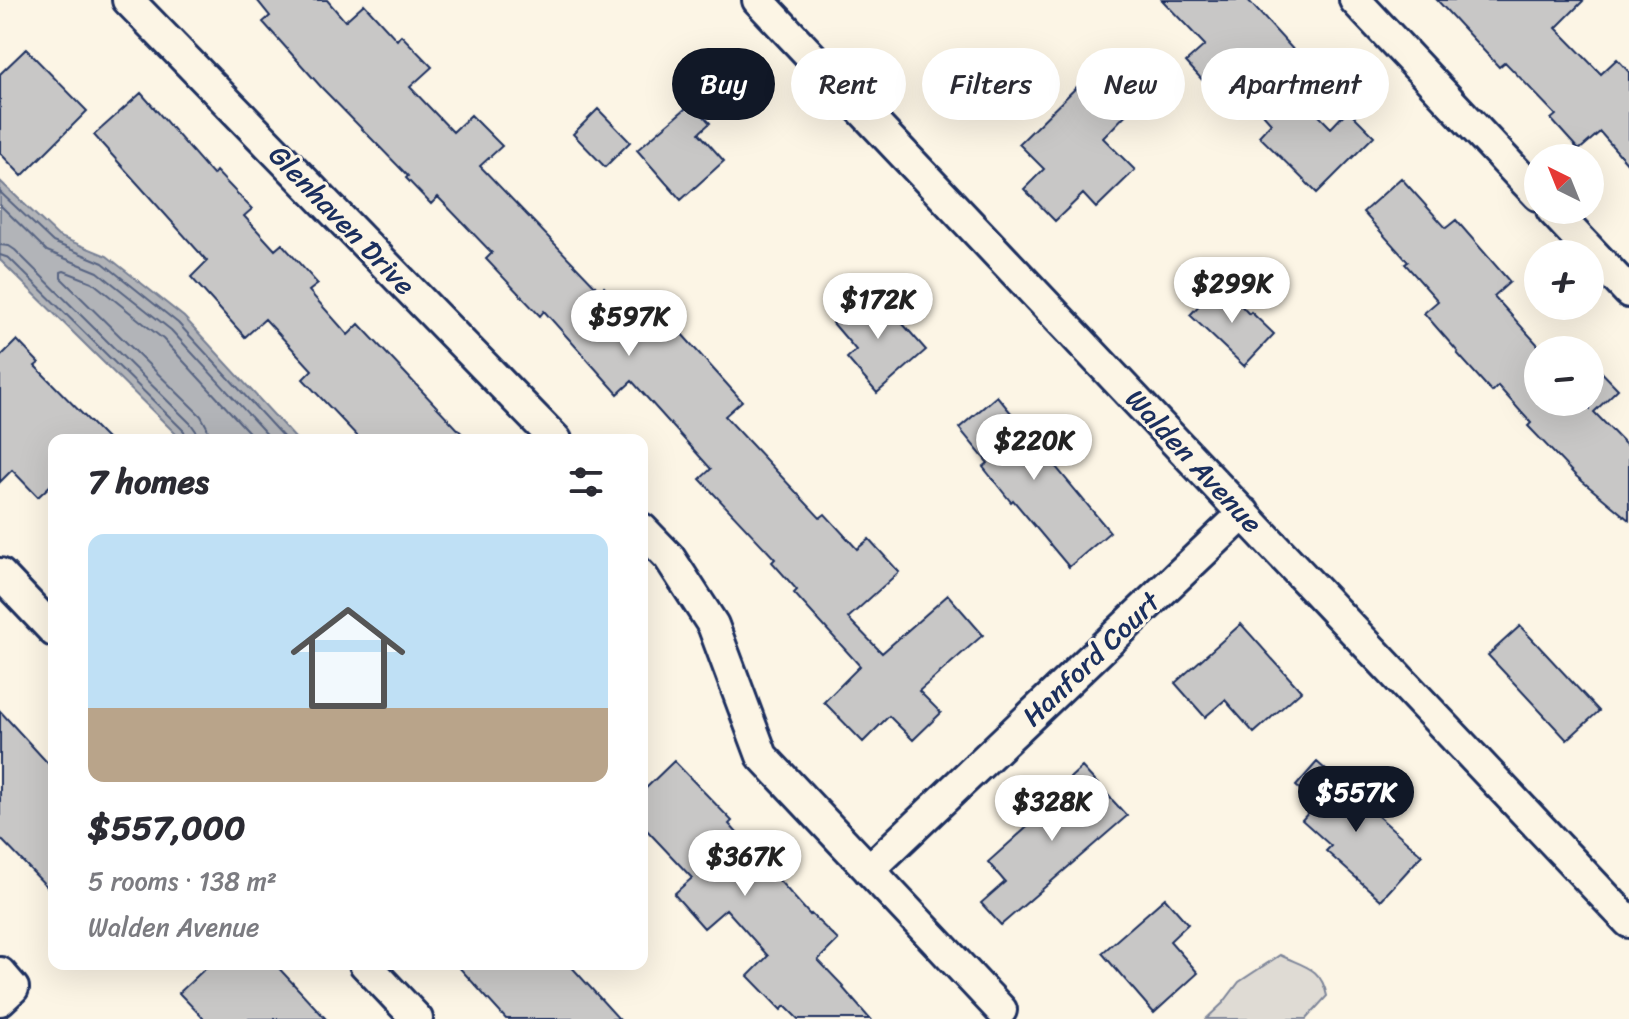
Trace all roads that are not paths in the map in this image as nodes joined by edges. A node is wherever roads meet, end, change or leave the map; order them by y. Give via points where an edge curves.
1 (128, 0) edge
2 (758, 0) edge
3 (1355, 0) edge
4 (1524, 180) edge
5 (1565, 224) edge
6 (1629, 292) edge
7 (550, 434) edge
8 (1244, 513) junction
9 (648, 535) edge
10 (0, 574) edge
11 (48, 625) edge
12 (869, 870) junction
13 (1629, 922) edge
14 (371, 970) edge
15 (0, 973) edge
16 (0, 1000) edge
17 (1001, 1010) dead end
18 (417, 1019) edge

1 - 7 street, Glenhaven Drive
2 - 8 street, Walden Avenue
3 - 4 street
5 - 6 street
8 - 12 street, Hanford Court
8 - 13 street, Walden Avenue
9 - 12 street via 669,557 713,625 762,756
10 - 11 street
12 - 17 street
14 - 18 street
15 - 16 street via 13,988

